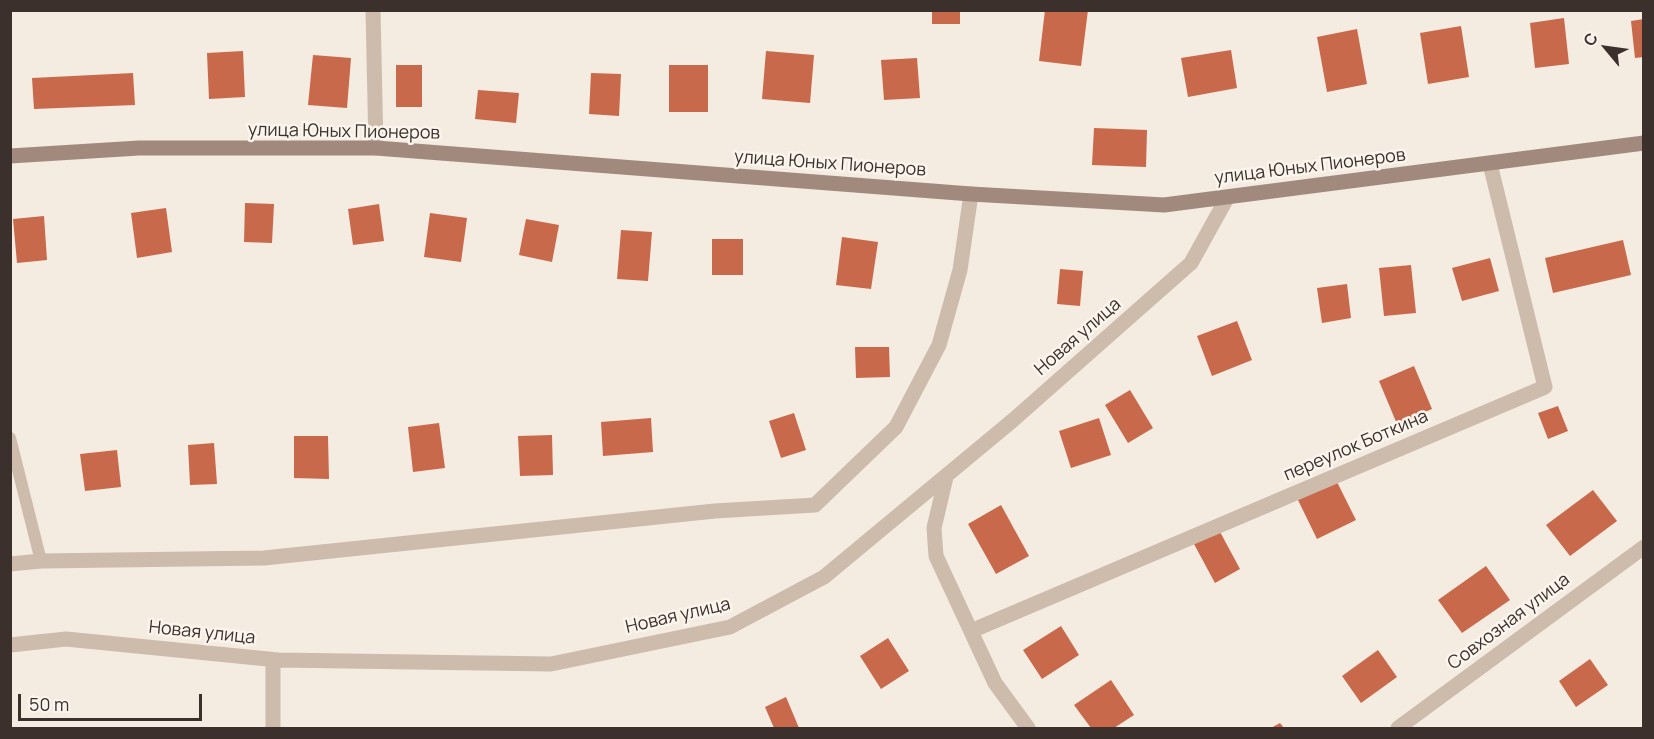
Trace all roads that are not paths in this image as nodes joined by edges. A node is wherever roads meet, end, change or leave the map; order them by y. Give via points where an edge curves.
1 (373, 10) edge
2 (1644, 143) edge
3 (376, 148) junction
4 (10, 156) edge
5 (1490, 164) junction
6 (971, 194) junction
7 (1227, 198) junction
8 (10, 438) edge
9 (946, 477) junction
10 (1644, 547) edge
11 (41, 561) junction
12 (10, 564) edge
13 (971, 631) junction
14 (10, 645) edge
15 (273, 660) junction
16 (273, 729) edge
17 (1028, 729) edge
18 (1398, 729) edge

1 - 3 street
2 - 5 main road, улица Юных Пионеров
3 - 4 main road, улица Юных Пионеров via 139,148
3 - 6 main road, улица Юных Пионеров
5 - 7 main road, улица Юных Пионеров
5 - 13 street, переулок Боткина via 1545,387
6 - 7 main road, улица Юных Пионеров via 1164,205
6 - 11 street via 960,270 939,345 896,427 815,505 715,511 264,558
7 - 9 street, Новая улица via 1191,263
8 - 11 lane
9 - 13 street via 933,543
9 - 15 street, Новая улица via 824,577 730,627 552,664
10 - 18 street, Совхозная улица
11 - 12 street
13 - 17 street via 995,683
14 - 15 street, Новая улица via 66,639
15 - 16 street

